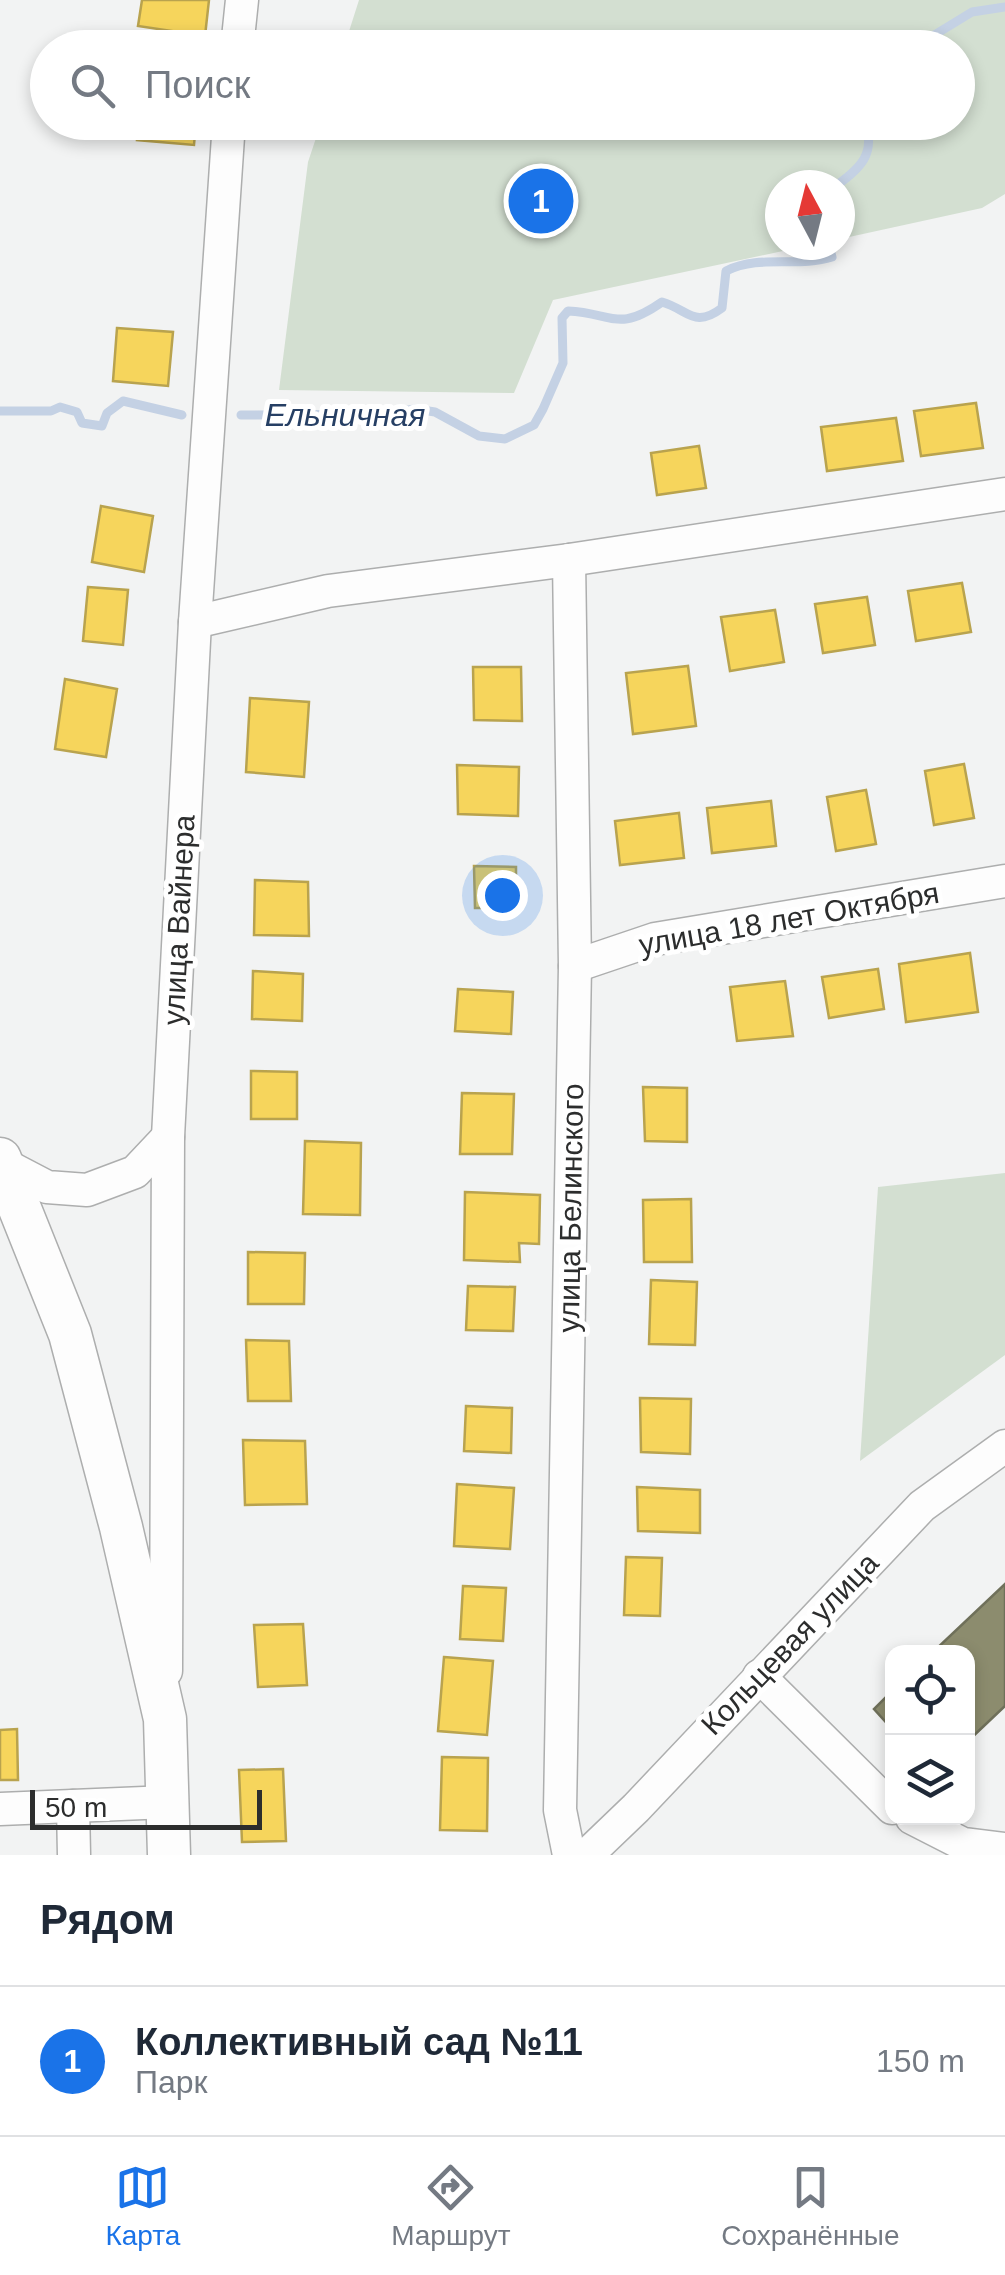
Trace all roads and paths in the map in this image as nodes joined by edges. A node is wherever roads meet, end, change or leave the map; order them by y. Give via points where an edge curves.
1 (242, 0) edge
2 (239, 30) edge
3 (229, 140) edge
4 (1005, 494) edge
5 (569, 560) junction
6 (195, 622) junction
7 (1005, 881) edge
8 (575, 966) junction
9 (168, 1137) junction
10 (1, 1162) edge
11 (1005, 1446) edge
12 (759, 1676) junction
13 (166, 1720) junction
14 (885, 1801) edge
15 (168, 1802) junction
16 (72, 1806) junction
17 (0, 1809) edge
18 (926, 1825) edge
19 (1005, 1848) edge
20 (74, 1855) edge
21 (169, 1855) edge
22 (569, 1855) edge
23 (587, 1855) edge

1 - 2 street
3 - 6 street, улица Вайнера
4 - 5 street
5 - 6 street via 328,590
5 - 8 street, улица Белинского
6 - 9 street, улица Вайнера
7 - 8 street, улица 18 лет Октября via 655,939
8 - 22 street, улица Белинского via 560,1810
9 - 10 street via 135,1172 86,1190 47,1187
9 - 13 street, улица Вайнера
10 - 13 main road, улица Вайнера via 70,1334
11 - 12 street, Кольцевая улица via 922,1506
12 - 14 street
12 - 23 street, Кольцевая улица
13 - 15 main road, улица Вайнера
15 - 16 street
15 - 21 main road, улица Вайнера
16 - 17 street
16 - 20 street
18 - 19 street via 963,1844

